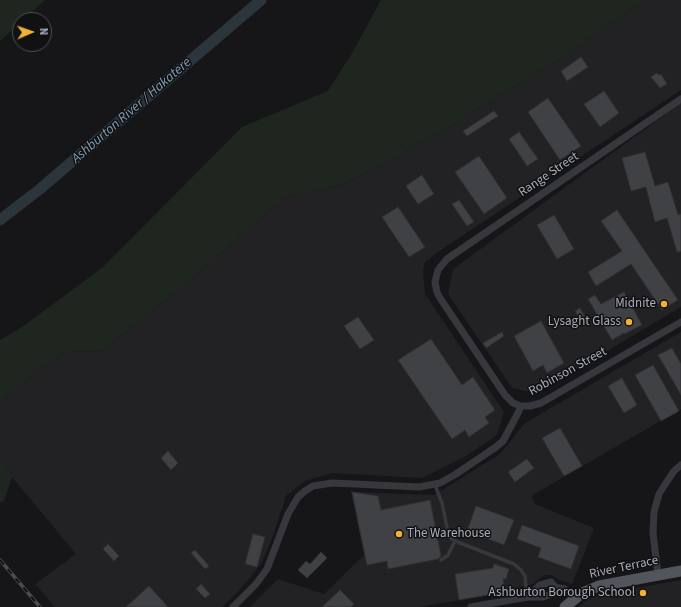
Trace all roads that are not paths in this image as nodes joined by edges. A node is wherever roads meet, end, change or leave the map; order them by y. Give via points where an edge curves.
1 (681, 100) edge
2 (436, 275) joint
3 (681, 322) edge
4 (521, 406) junction
5 (681, 465) edge
6 (435, 485) junction
7 (455, 541) junction
8 (441, 560) dead end
9 (681, 571) edge
10 (658, 575) junction
11 (555, 587) junction
12 (526, 598) junction
13 (576, 598) junction
14 (233, 607) edge
15 (471, 607) edge
16 (565, 607) edge

1 - 2 street, Range Street via 447,259
2 - 4 street, Robinson Street via 436,288 440,298 505,395
3 - 4 street, Robinson Street via 541,403
4 - 6 street via 507,435 496,447
5 - 10 street via 659,494 654,512 653,533
6 - 7 lane via 442,503 448,533
6 - 14 street via 419,487 332,483 313,486 298,497 288,514 268,569
7 - 8 lane via 448,555
7 - 12 lane via 514,564 525,576
9 - 10 main road, River Terrace
10 - 13 main road, River Terrace via 599,586
11 - 12 street via 554,592 548,596
11 - 12 street via 551,582 544,583
11 - 13 street via 565,589
12 - 15 street
13 - 16 main road, River Terrace

